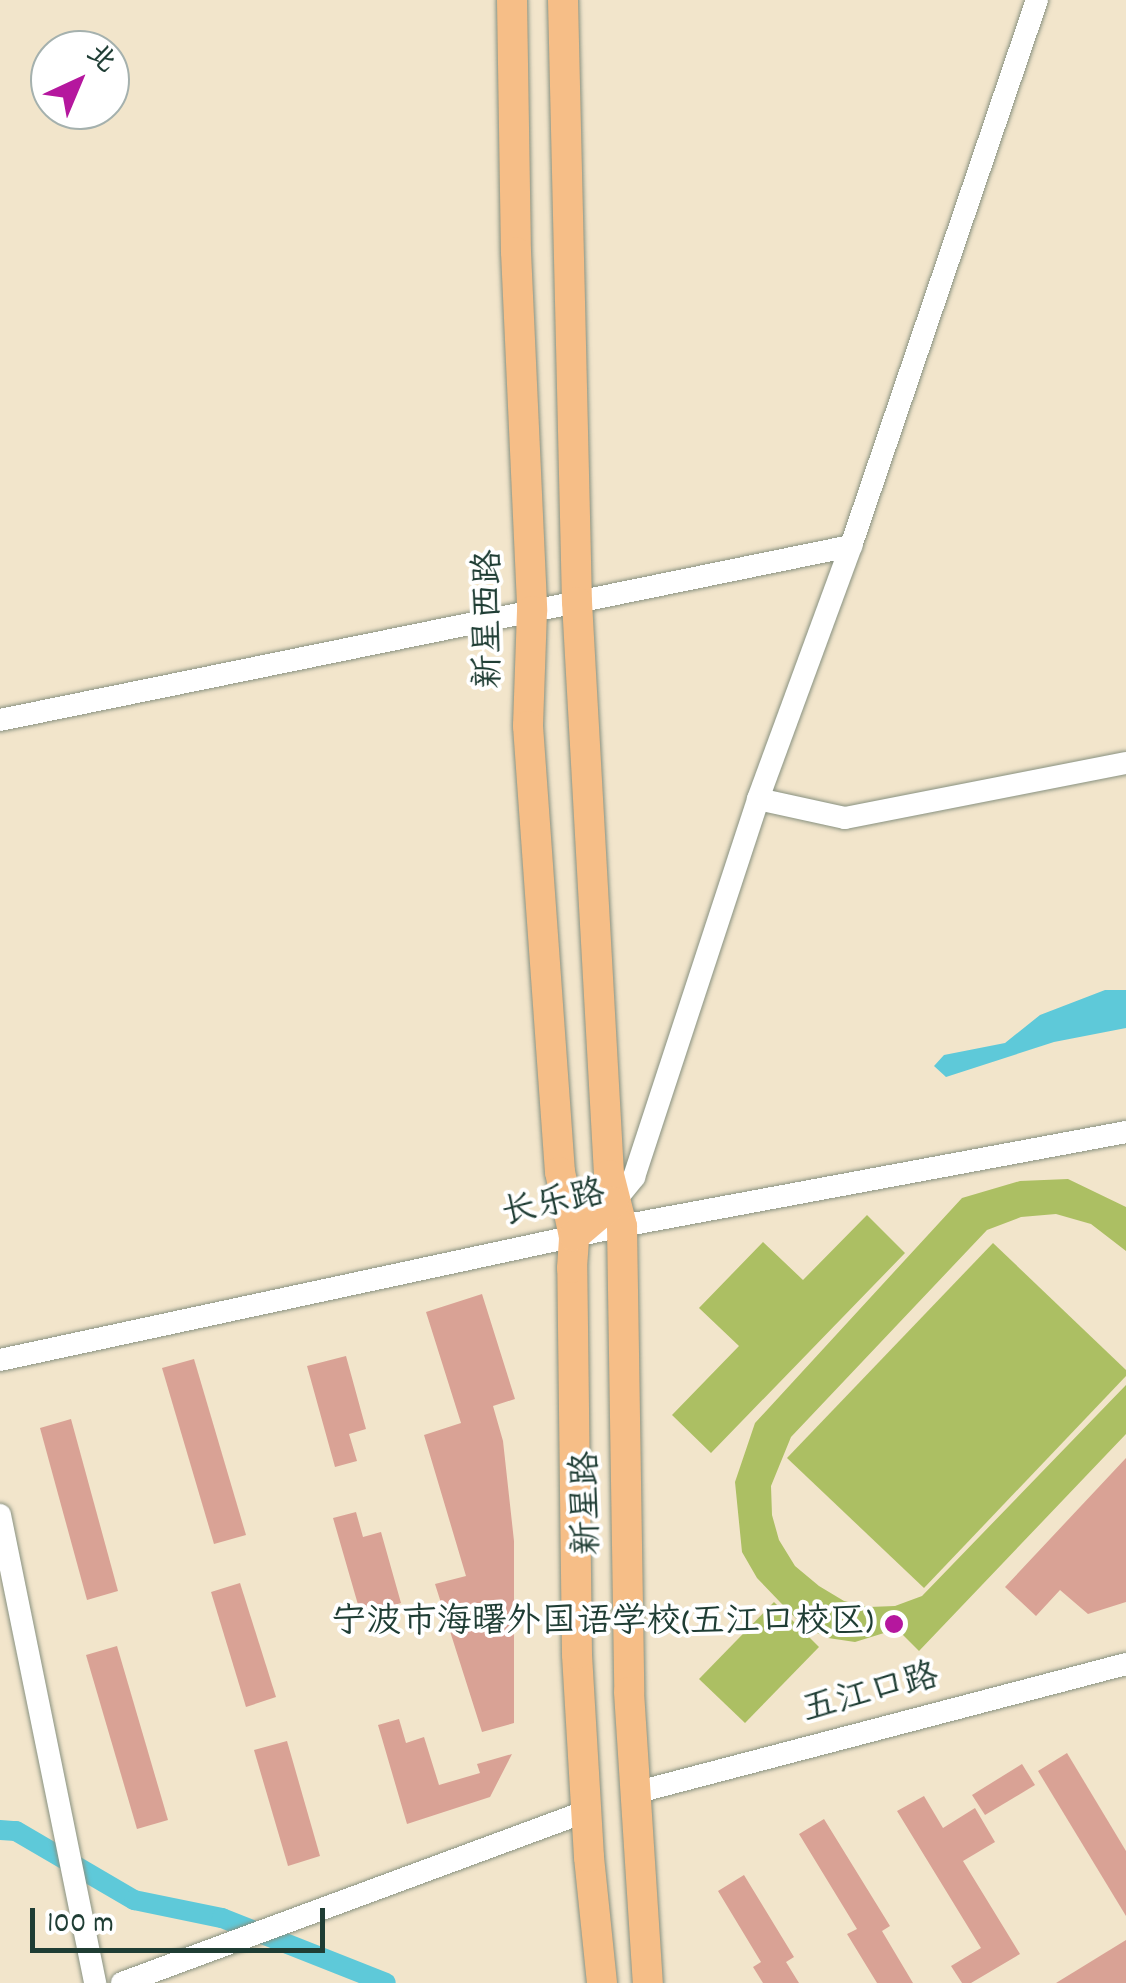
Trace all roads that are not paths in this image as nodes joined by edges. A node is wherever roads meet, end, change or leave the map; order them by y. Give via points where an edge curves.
1 (512, 0) edge
2 (563, 0) edge
3 (1037, 0) edge
4 (851, 546) junction
5 (576, 602) junction
6 (532, 611) junction
7 (0, 720) edge
8 (1126, 763) edge
9 (758, 799) junction
10 (1126, 1132) edge
11 (618, 1214) junction
12 (574, 1236) junction
13 (0, 1360) edge
14 (0, 1515) edge
15 (1126, 1664) edge
16 (634, 1793) junction
17 (587, 1811) junction
18 (94, 1983) edge
19 (122, 1983) edge
20 (602, 1983) edge
21 (648, 1983) edge

1 - 6 main road, 新星西路
2 - 5 main road
3 - 4 street
4 - 5 street
4 - 9 street
5 - 6 street
5 - 11 main road
6 - 7 street
6 - 12 main road, 新星西路 via 528,726 560,1172
8 - 9 street via 845,818
9 - 11 street
10 - 11 street, 长乐路
11 - 12 main road
11 - 16 main road, 新星路
12 - 13 street, 长乐路
12 - 17 main road, 新星西路 via 577,1654
14 - 18 street
15 - 16 street, 五江口路
16 - 21 main road, 新星路
17 - 19 street
17 - 20 main road, 新星西路

